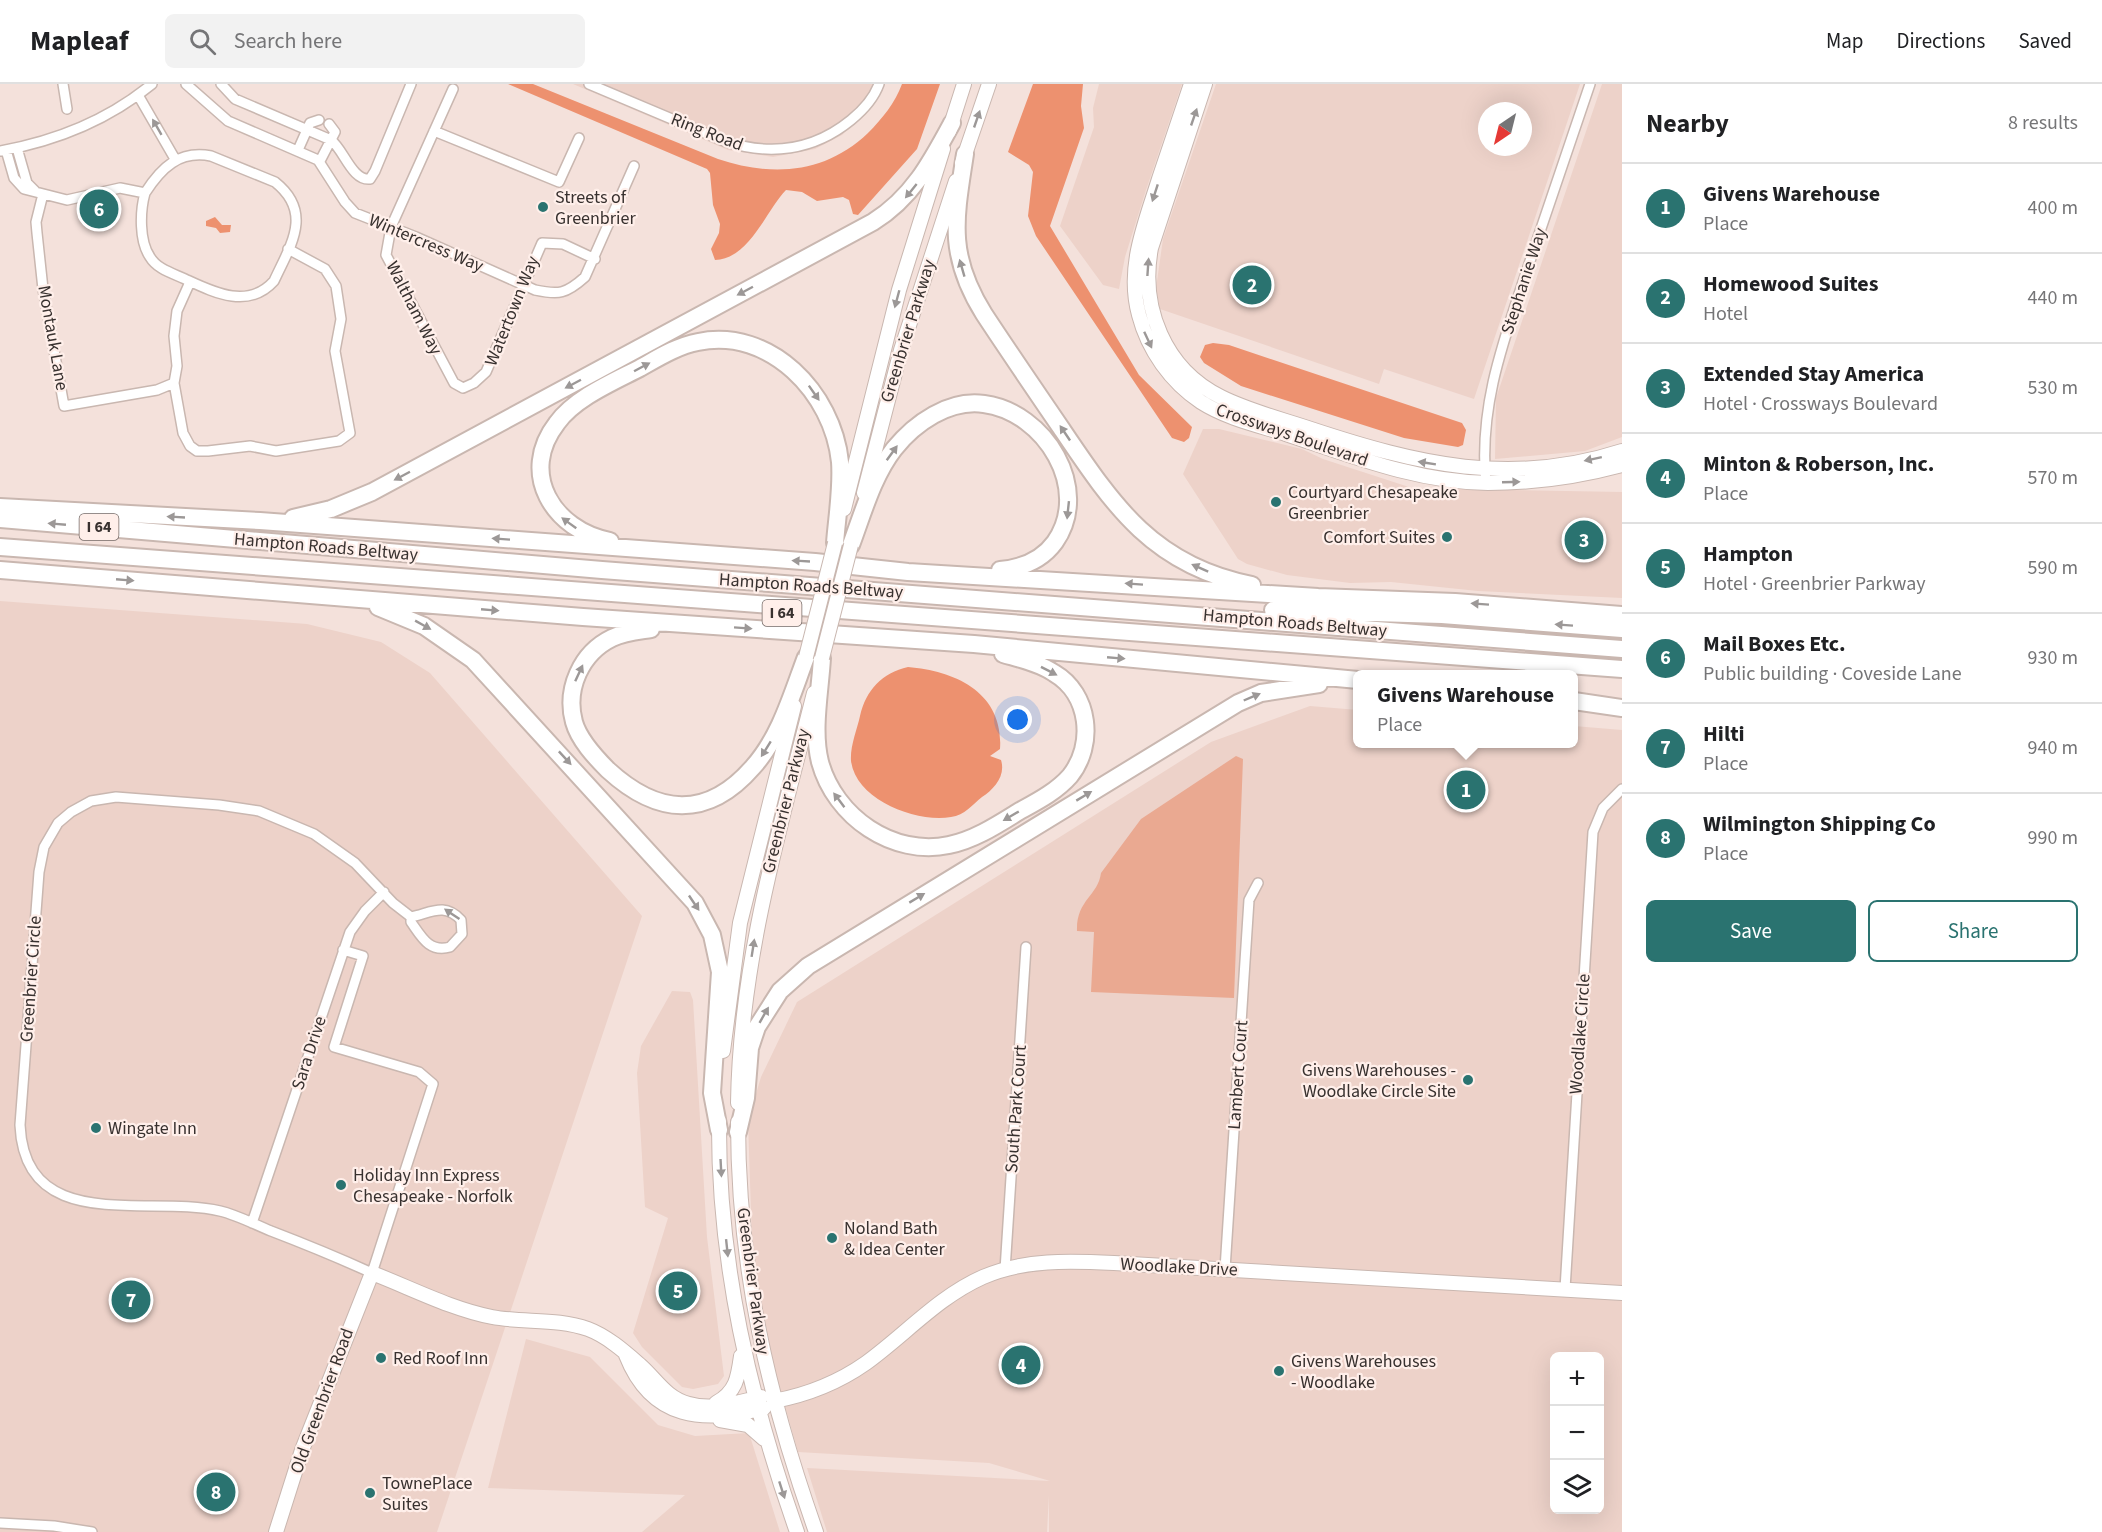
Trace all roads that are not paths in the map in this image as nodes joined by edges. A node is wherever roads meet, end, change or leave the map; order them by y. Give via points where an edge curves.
1 (63, 84) edge
2 (152, 84) edge
3 (186, 84) edge
4 (221, 84) edge
5 (411, 84) edge
6 (589, 84) edge
7 (879, 84) edge
8 (964, 84) edge
9 (989, 84) edge
10 (1191, 84) edge
11 (1205, 84) edge
12 (1590, 84) edge
13 (453, 89) dead end
14 (138, 95) junction
15 (67, 109) dead end
16 (319, 120) dead end
17 (952, 123) junction
18 (329, 124) dead end
19 (307, 129) junction
20 (434, 131) junction
21 (579, 138) dead end
22 (331, 140) junction
23 (17, 148) junction
24 (3, 150) edge
25 (298, 150) junction
26 (965, 154) junction
27 (175, 159) junction
28 (320, 161) junction
29 (634, 166) dead end
30 (145, 193) junction
31 (43, 194) junction
32 (391, 227) junction
33 (288, 249) junction
34 (595, 259) junction
35 (190, 282) junction
36 (522, 284) junction
37 (174, 383) junction
38 (463, 388) joint
39 (1622, 451) edge
40 (1622, 465) edge
41 (1486, 476) junction
42 (0, 507) edge
43 (0, 519) edge
44 (234, 520) junction
45 (198, 536) junction
46 (843, 544) junction
47 (0, 547) edge
48 (685, 554) junction
49 (0, 558) edge
50 (0, 570) edge
51 (908, 572) junction
52 (327, 597) junction
53 (1318, 597) junction
54 (1622, 615) edge
55 (1213, 616) junction
56 (685, 624) junction
57 (1622, 629) edge
58 (974, 644) junction
59 (1622, 649) edge
60 (1622, 656) edge
61 (814, 658) junction
62 (1622, 669) edge
63 (1501, 670) edge
64 (1578, 675) edge
65 (1622, 679) edge
66 (1353, 682) edge
67 (1353, 682) edge
68 (1578, 699) edge
69 (1578, 700) edge
70 (1622, 700) edge
71 (1622, 708) edge
72 (1622, 789) edge
73 (1258, 883) dead end
74 (384, 892) junction
75 (411, 917) junction
76 (1026, 947) dead end
77 (343, 950) junction
78 (719, 1130) junction
79 (738, 1132) junction
80 (252, 1223) junction
81 (1225, 1269) junction
82 (1005, 1270) junction
83 (372, 1273) junction
84 (1565, 1289) junction
85 (1622, 1293) edge
86 (742, 1346) junction
87 (774, 1400) junction
88 (755, 1404) junction
89 (705, 1412) junction
90 (766, 1442) junction
91 (0, 1523) edge
92 (92, 1532) edge
93 (276, 1532) edge
94 (796, 1532) edge
95 (816, 1532) edge

1 - 15 street
2 - 14 street
3 - 25 street via 219,115
4 - 19 street via 235,99
5 - 22 street via 370,179 358,177
6 - 7 street, Ring Road via 724,141 775,150 804,146 831,134 857,115
8 - 17 street, Greenbrier Parkway
26 -> 9 street, Greenbrier Parkway
10 -> 41 street, Crossways Boulevard via 1135,261 1139,315 1162,364 1190,394 1226,414 1381,466 1427,477
41 -> 11 street, Crossways Boulevard via 1400,458 1245,407 1208,390 1170,353 1150,302 1148,261
12 - 41 street, Stephanie Way via 1489,394
13 - 20 street, Waltham Way
14 - 23 street via 89,125
27 -> 14 street
16 - 19 street via 313,120
17 -> 44 highway via 911,191 873,222 351,502 291,518
17 -> 46 street, Greenbrier Parkway via 902,281
18 - 22 street via 334,132
19 - 22 street
19 - 25 street
20 - 21 street via 559,182
20 - 32 street, Waltham Way
22 - 28 street
23 - 24 street
23 - 31 street via 27,183
24 - 31 street via 18,184
25 - 28 street
26 - 46 street, Greenbrier Parkway
53 -> 26 highway via 1242,583 1197,568 1150,539 1113,503 967,285 956,237
27 - 30 street
27 - 33 street via 211,156 283,188 297,214 298,225
28 - 32 street, Wintercress Way via 355,213
29 - 34 street, Wintercress Way
30 - 31 street via 120,188 67,200
30 - 35 street via 141,214 150,257 160,267
31 - 37 street, Montauk Lane via 37,233 64,406 157,390
32 - 36 street, Wintercress Way
32 - 38 street, Waltham Way via 386,255 450,378
33 - 35 street via 274,281 261,292 230,298
33 - 37 street via 325,269 336,286 341,319 335,351 348,436 339,441 276,451 250,446 197,451 183,433
34 - 36 street, Wintercress Way via 585,277 571,289 555,294
34 - 36 street, Watertown Way via 563,244 542,243
35 - 37 street via 174,322
36 - 38 street, Watertown Way via 488,369 482,378
39 -> 41 street, Crossways Boulevard
41 -> 40 street, Crossways Boulevard via 1546,480
44 -> 42 highway
45 -> 43 highway, Hampton Roads Beltway / I 64
48 -> 44 highway
45 - 55 highway, Hampton Roads Beltway / I 64
45 - 60 highway via 271,553 363,562
48 -> 46 highway via 606,540 565,522 545,490 543,453 549,435 570,409 665,354 712,340 739,342 769,353 802,378 819,400 831,426 840,462
46 -> 51 highway via 886,461 926,419 947,408 969,404 998,407 1037,432 1054,454 1068,483 1069,515 1052,546 1036,560 1012,569
46 - 61 street, Greenbrier Parkway, bridge
47 - 62 highway
51 -> 48 highway via 814,561
49 - 63 highway, Hampton Roads Beltway / I 64 via 767,612
50 -> 52 highway
53 -> 51 highway
52 -> 56 highway
52 -> 78 highway via 392,611 462,650 695,903 712,935 720,972 712,1093
54 -> 53 highway via 1455,602
57 -> 55 highway via 1442,615 1241,609
55 - 59 highway, Hampton Roads Beltway / I 64
56 -> 58 highway
61 -> 56 highway via 769,745 741,780 719,796 699,803 652,801 617,779 586,745 573,720 573,689 586,658 605,641 625,633
58 -> 61 highway via 1046,668 1065,681 1082,709 1084,747 1075,769 1053,792 965,841 937,847 881,837 857,820 834,794 818,752
58 -> 66 highway
61 - 78 street, Greenbrier Parkway via 735,952 723,1040
79 -> 61 street, Greenbrier Parkway via 741,1039 754,938
64 - 65 highway
79 -> 67 highway via 746,1098 750,1048 757,1027 780,991 808,966 1238,704 1261,693
68 - 70 highway
69 - 71 highway
72 - 84 street, Woodlake Circle via 1603,808 1593,832
73 - 81 street, Lambert Court via 1249,900
74 - 75 street, Greenbrier Circle
74 - 77 street, Sara Drive via 355,924
74 - 80 street, Greenbrier Circle via 355,863 314,834 282,819 235,807 103,798 71,812 58,823 44,847 20,1118 22,1145 31,1167 51,1189 75,1201 204,1208
75 -> 75 street, Greenbrier Circle via 424,940 435,948 450,947 462,934 460,920 447,909
76 - 82 street, South Park Court
77 - 80 street, Sara Drive
77 - 83 street via 363,956 334,1047 418,1072 433,1084
78 -> 86 street, Greenbrier Parkway via 725,1234
79 - 87 street, Greenbrier Parkway via 746,1259
80 - 83 street, Greenbrier Circle
81 - 82 street, Woodlake Drive via 1069,1261
81 - 84 street, Woodlake Drive
82 - 87 street, Woodlake Drive via 953,1294 852,1372 809,1391
83 - 89 street, Woodlake Drive via 493,1317 587,1329 642,1366 670,1396
83 - 93 street, Old Greenbrier Road via 302,1450
84 - 85 street, Woodlake Drive
86 - 88 street, Greenbrier Parkway
86 - 89 street via 733,1390
87 - 88 street, Woodlake Drive
87 - 95 street, Greenbrier Parkway
88 - 89 street, Woodlake Drive
88 - 90 street, Greenbrier Parkway
89 - 90 street via 746,1424
90 -> 94 street, Greenbrier Parkway
91 - 92 street

